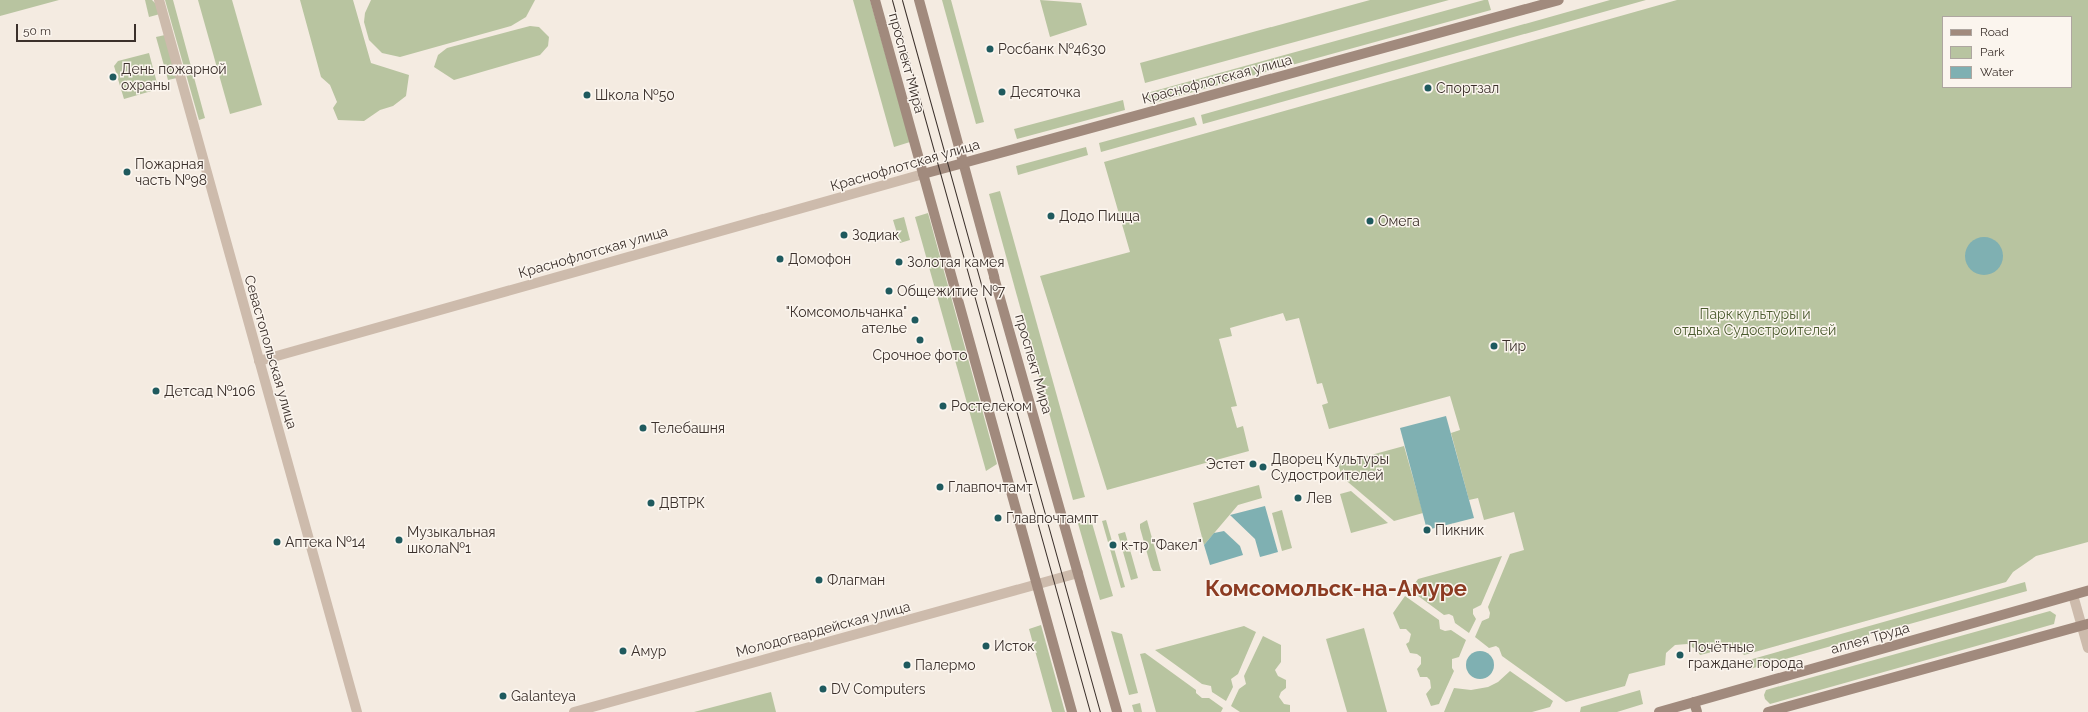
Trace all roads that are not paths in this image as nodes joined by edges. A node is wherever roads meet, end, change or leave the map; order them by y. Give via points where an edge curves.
1 (159, 0) edge
2 (875, 0) edge
3 (919, 0) edge
4 (1559, 0) edge
5 (964, 163) junction
6 (923, 174) junction
7 (259, 361) junction
8 (1078, 573) junction
9 (1037, 585) junction
10 (2088, 591) edge
11 (2073, 595) junction
12 (2085, 625) edge
13 (2088, 648) edge
14 (1696, 707) edge
15 (357, 712) edge
16 (574, 712) edge
17 (1072, 712) edge
18 (1117, 712) edge
19 (1659, 712) edge
20 (1768, 712) edge

1 - 7 street, Севастопольская улица
2 - 6 main road, проспект Мира
3 - 5 main road, проспект Мира
4 - 5 main road, Краснофлотская улица
5 - 6 main road, Краснофлотская улица
5 - 8 main road, проспект Мира
6 - 7 street, Краснофлотская улица
6 - 9 main road, проспект Мира
7 - 15 street, Севастопольская улица
8 - 9 street, Молодогвардейская улица
8 - 18 main road, проспект Мира
9 - 16 street, Молодогвардейская улица
9 - 17 main road, проспект Мира
10 - 11 main road, аллея Труда
11 - 12 street
11 - 14 main road, аллея Труда
12 - 13 street
12 - 20 main road
14 - 19 main road, аллея Труда

